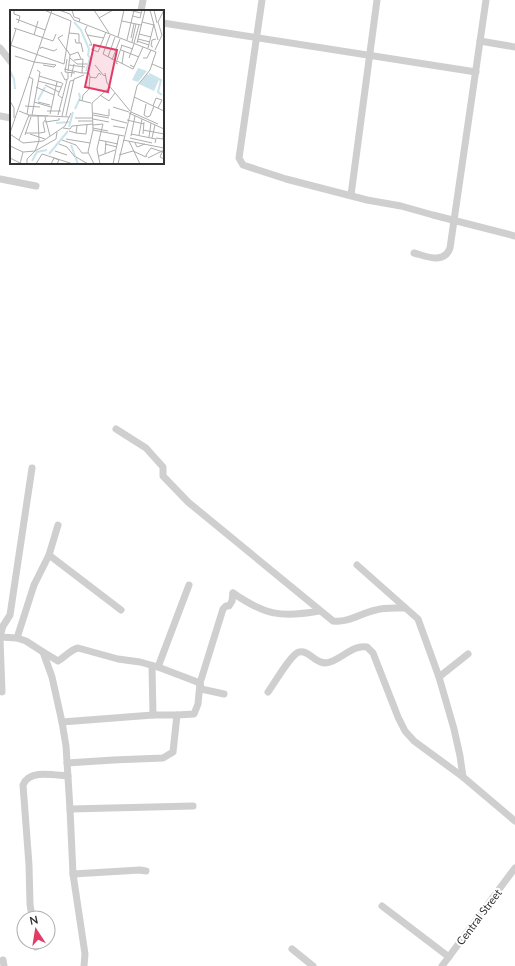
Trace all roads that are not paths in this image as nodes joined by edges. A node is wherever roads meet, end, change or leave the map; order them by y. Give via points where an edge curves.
1 (143, 0) edge
2 (262, 0) edge
3 (377, 0) edge
4 (486, 0) edge
5 (141, 10) edge
6 (164, 24) edge
7 (256, 38) junction
8 (480, 41) junction
9 (515, 47) edge
10 (0, 48) edge
11 (369, 55) junction
12 (10, 61) edge
13 (476, 72) junction
14 (0, 116) edge
15 (10, 118) edge
16 (0, 179) edge
17 (36, 186) dead end
18 (351, 195) junction
19 (455, 220) junction
20 (515, 236) edge
21 (414, 253) dead end
22 (116, 429) dead end
23 (32, 468) dead end
24 (58, 525) dead end
25 (49, 555) junction
26 (357, 565) dead end
27 (188, 585) dead end
28 (405, 608) junction
29 (121, 610) dead end
30 (319, 611) junction
31 (0, 637) edge
32 (17, 638) junction
33 (42, 652) junction
34 (468, 654) dead end
35 (155, 666) junction
36 (439, 677) junction
37 (200, 683) junction
38 (2, 692) dead end
39 (268, 692) dead end
40 (224, 694) dead end
41 (153, 715) junction
42 (177, 715) junction
43 (62, 722) junction
44 (67, 763) junction
45 (68, 776) junction
46 (463, 777) junction
47 (193, 806) dead end
48 (70, 809) junction
49 (514, 818) edge
50 (515, 868) edge
51 (146, 871) dead end
52 (73, 874) junction
53 (382, 906) dead end
54 (31, 910) edge
55 (292, 949) dead end
56 (449, 957) junction
57 (84, 966) edge
58 (313, 966) edge
59 (442, 966) edge

1 - 5 street
2 - 7 street
3 - 11 street
4 - 8 street
6 - 7 street
7 - 11 street
7 - 18 street via 240,161 243,165 260,171
8 - 9 street
8 - 13 street
10 - 12 street
11 - 13 street
11 - 18 street
13 - 19 street
14 - 15 street
16 - 17 street
18 - 19 street
19 - 20 street
19 - 21 street via 447,255 437,258
22 - 30 street via 146,448 163,467 163,476 188,502
23 - 31 street via 10,615 3,625
24 - 25 street
25 - 29 street
25 - 32 street via 34,585
26 - 28 street
27 - 35 street
28 - 30 street via 377,609 339,622 333,621
28 - 36 street via 418,619
30 - 37 street via 277,614 259,609 233,593 232,601 224,609
31 - 32 street
31 - 38 street
32 - 33 street
33 - 35 street via 58,661 78,648
33 - 43 street via 52,677
34 - 36 street
35 - 37 street
35 - 41 street
36 - 46 street via 454,729
37 - 40 street via 202,689
37 - 42 street via 195,713
39 - 46 street via 299,652 325,663 356,648 367,647 373,653 405,731 414,741
41 - 42 street
41 - 43 street
42 - 44 street via 173,752 163,758
43 - 44 street
44 - 45 street
45 - 48 street
45 - 54 street via 30,776 23,786
46 - 49 street
47 - 48 street
48 - 52 street
50 - 56 street, Central Street
51 - 52 street
52 - 57 street via 85,954
53 - 56 street
55 - 58 street
56 - 59 street, Central Street

